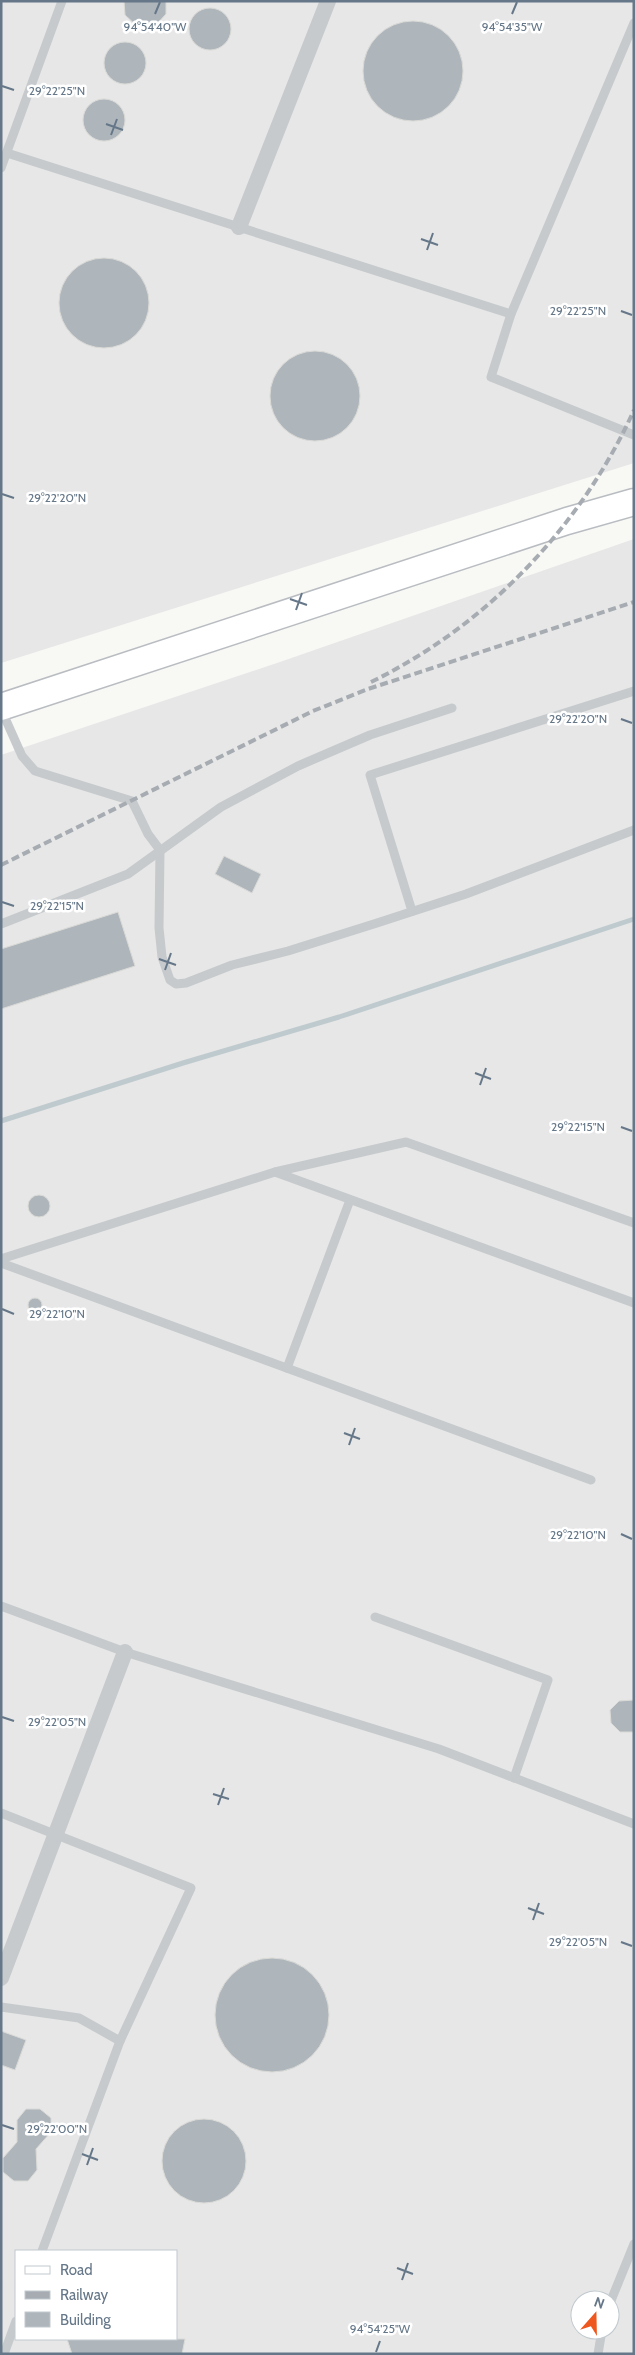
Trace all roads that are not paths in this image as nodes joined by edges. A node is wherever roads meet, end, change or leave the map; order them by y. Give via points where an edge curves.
1 (62, 1) edge
2 (328, 1) edge
3 (634, 23) edge
4 (7, 153) junction
5 (1, 168) edge
6 (239, 227) junction
7 (511, 314) junction
8 (634, 435) edge
9 (634, 502) edge
10 (634, 691) edge
11 (1, 708) edge
12 (452, 708) dead end
13 (634, 830) edge
14 (160, 850) junction
15 (412, 911) junction
16 (1, 924) edge
17 (274, 1172) junction
18 (350, 1200) junction
19 (634, 1222) edge
20 (1, 1259) edge
21 (1, 1263) edge
22 (634, 1303) edge
23 (287, 1368) junction
24 (591, 1480) dead end
25 (1, 1606) edge
26 (375, 1617) dead end
27 (124, 1652) junction
28 (514, 1778) junction
29 (1, 1813) edge
30 (634, 1824) edge
31 (56, 1835) junction
32 (1, 1978) edge
33 (1, 2007) edge
34 (120, 2041) junction
35 (634, 2244) edge
36 (42, 2250) edge
37 (616, 2290) edge
38 (15, 2324) edge
39 (600, 2340) edge
40 (4, 2354) edge
41 (598, 2354) edge

1 - 4 lane
2 - 6 street
3 - 7 lane
4 - 5 lane
4 - 6 lane
6 - 7 lane
7 - 8 lane via 491,377
9 - 11 main road via 558,524
10 - 15 lane via 370,775
11 - 14 lane via 22,756 35,771 132,801
12 - 14 lane via 370,735 298,766 222,807
13 - 15 lane via 466,894
14 - 15 lane via 158,928 162,957 170,980 176,984
14 - 16 lane via 128,874
17 - 18 lane
17 - 19 lane via 406,1142
17 - 20 lane
18 - 22 lane
18 - 23 lane
21 - 23 lane
23 - 24 lane
25 - 27 lane
26 - 28 lane via 548,1680
27 - 28 lane via 439,1749
27 - 31 street
28 - 30 lane
29 - 31 lane
31 - 32 street
31 - 34 lane via 190,1888
33 - 34 lane via 79,2018
34 - 36 lane
35 - 37 lane
38 - 40 lane
39 - 41 lane

